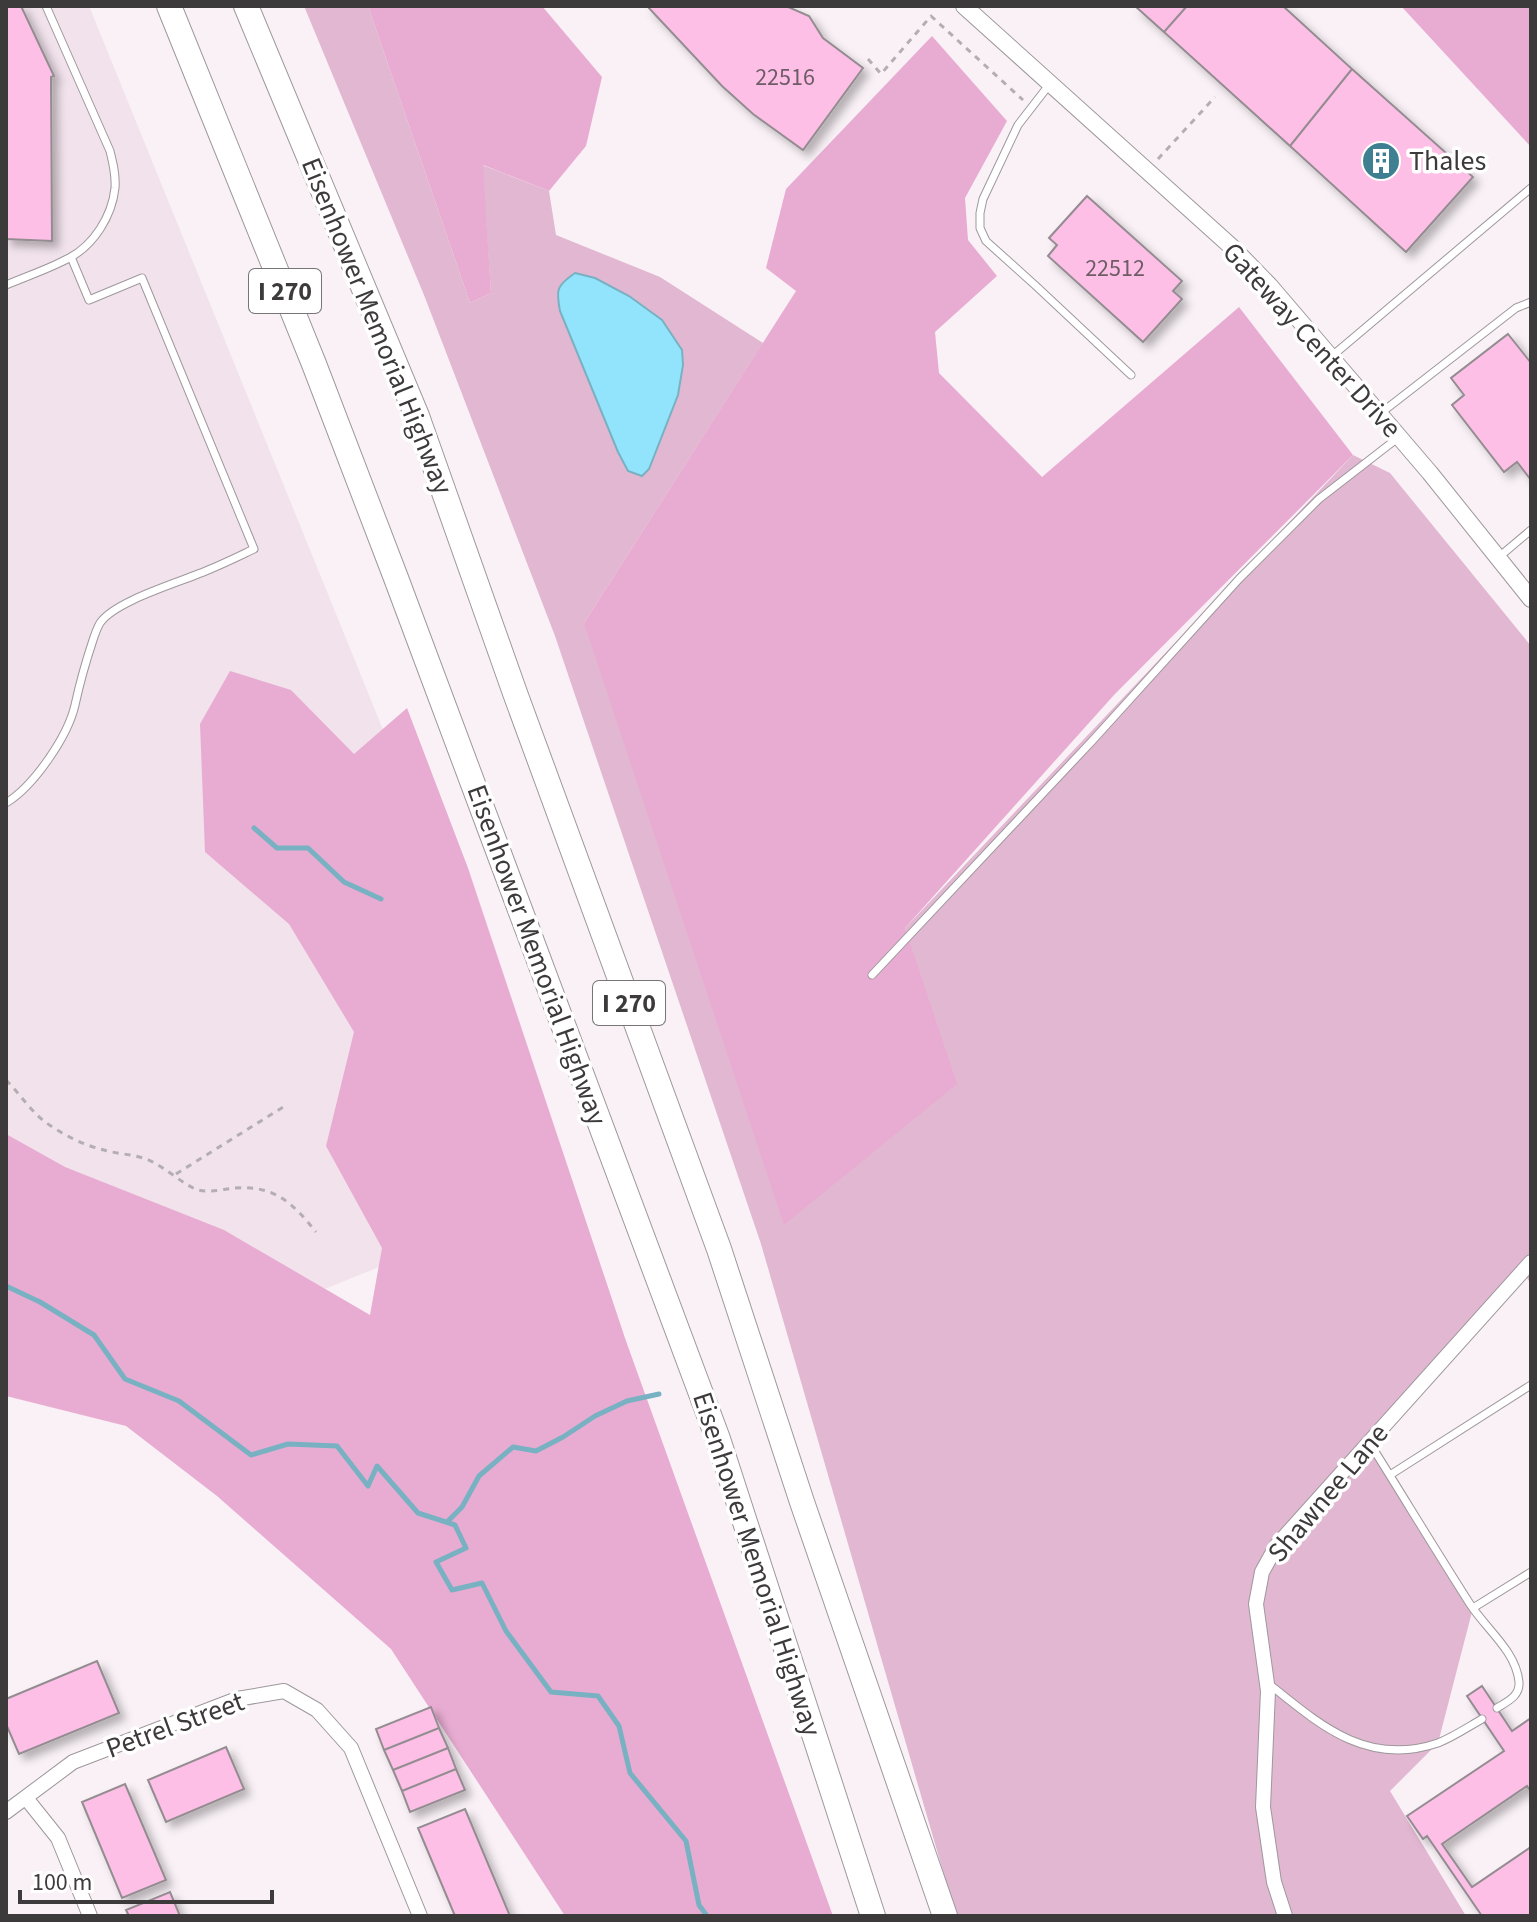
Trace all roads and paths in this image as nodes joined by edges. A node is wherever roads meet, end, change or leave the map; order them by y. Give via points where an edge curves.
1 (46, 6) edge
2 (169, 6) edge
3 (246, 6) edge
4 (964, 6) edge
5 (868, 59) dead end
6 (1051, 83) junction
7 (1215, 97) dead end
8 (1031, 108) junction
9 (1165, 152) dead end
10 (1531, 188) edge
11 (71, 257) junction
12 (6, 285) edge
13 (1531, 302) edge
14 (1331, 358) junction
15 (1131, 375) dead end
16 (1379, 414) junction
17 (1399, 437) junction
18 (1531, 530) edge
19 (1498, 558) junction
20 (1531, 599) edge
21 (6, 803) edge
22 (872, 975) dead end
23 (6, 1080) edge
24 (288, 1104) dead end
25 (175, 1175) junction
26 (316, 1232) dead end
27 (1528, 1273) edge
28 (1531, 1385) edge
29 (1369, 1442) junction
30 (1390, 1475) junction
31 (1531, 1572) edge
32 (1473, 1608) junction
33 (1267, 1682) junction
34 (1497, 1708) dead end
35 (1482, 1719) dead end
36 (26, 1798) junction
37 (6, 1812) edge
38 (90, 1916) edge
39 (420, 1916) edge
40 (873, 1916) edge
41 (945, 1916) edge
42 (1285, 1916) edge

1 - 11 lane via 114,167 115,187 102,227
2 - 40 highway, Eisenhower Memorial Highway / I 270 via 352,464 718,1439
3 - 41 highway, Eisenhower Memorial Highway / I 270 via 417,416 719,1249
4 - 6 street, Gateway Center Drive
5 - 8 path via 881,74 931,16
6 - 8 lane
6 - 14 street, Gateway Center Drive via 1243,258
7 - 9 path
8 - 15 lane via 983,199 980,228 986,241
10 - 14 lane
11 - 12 lane
11 - 21 lane via 89,300 142,278 254,549 107,615 94,636 64,734 49,760
13 - 16 lane via 1516,308
14 - 16 street, Gateway Center Drive
16 - 17 street, Gateway Center Drive
17 - 19 street, Gateway Center Drive
17 - 22 lane via 1319,499 1239,579
18 - 19 lane
19 - 20 street, Gateway Center Drive
23 - 25 path via 43,1120 76,1140 147,1159
24 - 25 path
25 - 26 path via 198,1190 267,1190 302,1213
27 - 29 street, Shawnee Lane
28 - 30 lane
29 - 30 lane
29 - 33 street, Shawnee Lane via 1277,1545 1262,1572 1256,1604
30 - 32 lane
31 - 32 lane
32 - 34 lane via 1509,1654 1517,1673 1515,1696
33 - 35 lane via 1311,1718 1377,1749 1438,1743
33 - 42 street, Shawnee Lane via 1263,1807 1274,1882
36 - 37 street, Petrel Street
36 - 38 street via 58,1838
36 - 39 street, Petrel Street via 73,1762 237,1699 284,1691 317,1710 351,1748

